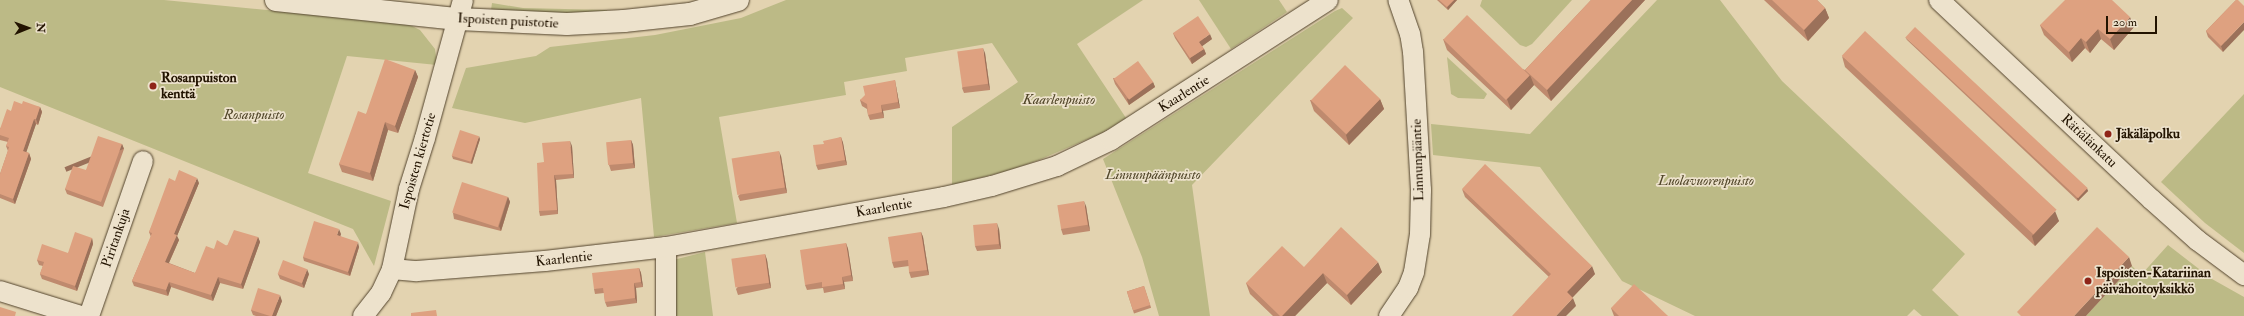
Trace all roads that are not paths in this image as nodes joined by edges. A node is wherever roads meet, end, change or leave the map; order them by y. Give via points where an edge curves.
1 (276, 0) edge
2 (738, 0) edge
3 (1328, 0) edge
4 (1398, 0) edge
5 (1939, 0) edge
6 (460, 10) edge
7 (142, 161) dead end
8 (666, 247) junction
9 (392, 268) junction
10 (2244, 275) edge
11 (0, 291) edge
12 (81, 316) edge
13 (89, 316) edge
14 (363, 316) edge
15 (666, 316) edge
16 (1389, 316) edge

1 - 6 main road, Ispoisten puistotie
2 - 6 main road, Ispoisten puistotie via 690,14 567,24
3 - 8 street, Kaarlentie via 1111,140 1057,166 992,186 944,197
4 - 16 street, Linnunpääntie via 1410,34 1413,52 1421,190 1420,234 1414,272 1408,288
5 - 10 street, Rätiälänkatu via 2151,199 2197,240
6 - 9 street, Ispoisten kiertotie via 409,188
7 - 13 street, Piritankuja
8 - 9 street, Kaarlentie via 545,262 417,271
8 - 15 street
9 - 14 street, Ispoisten kiertotie via 381,293
11 - 12 street

